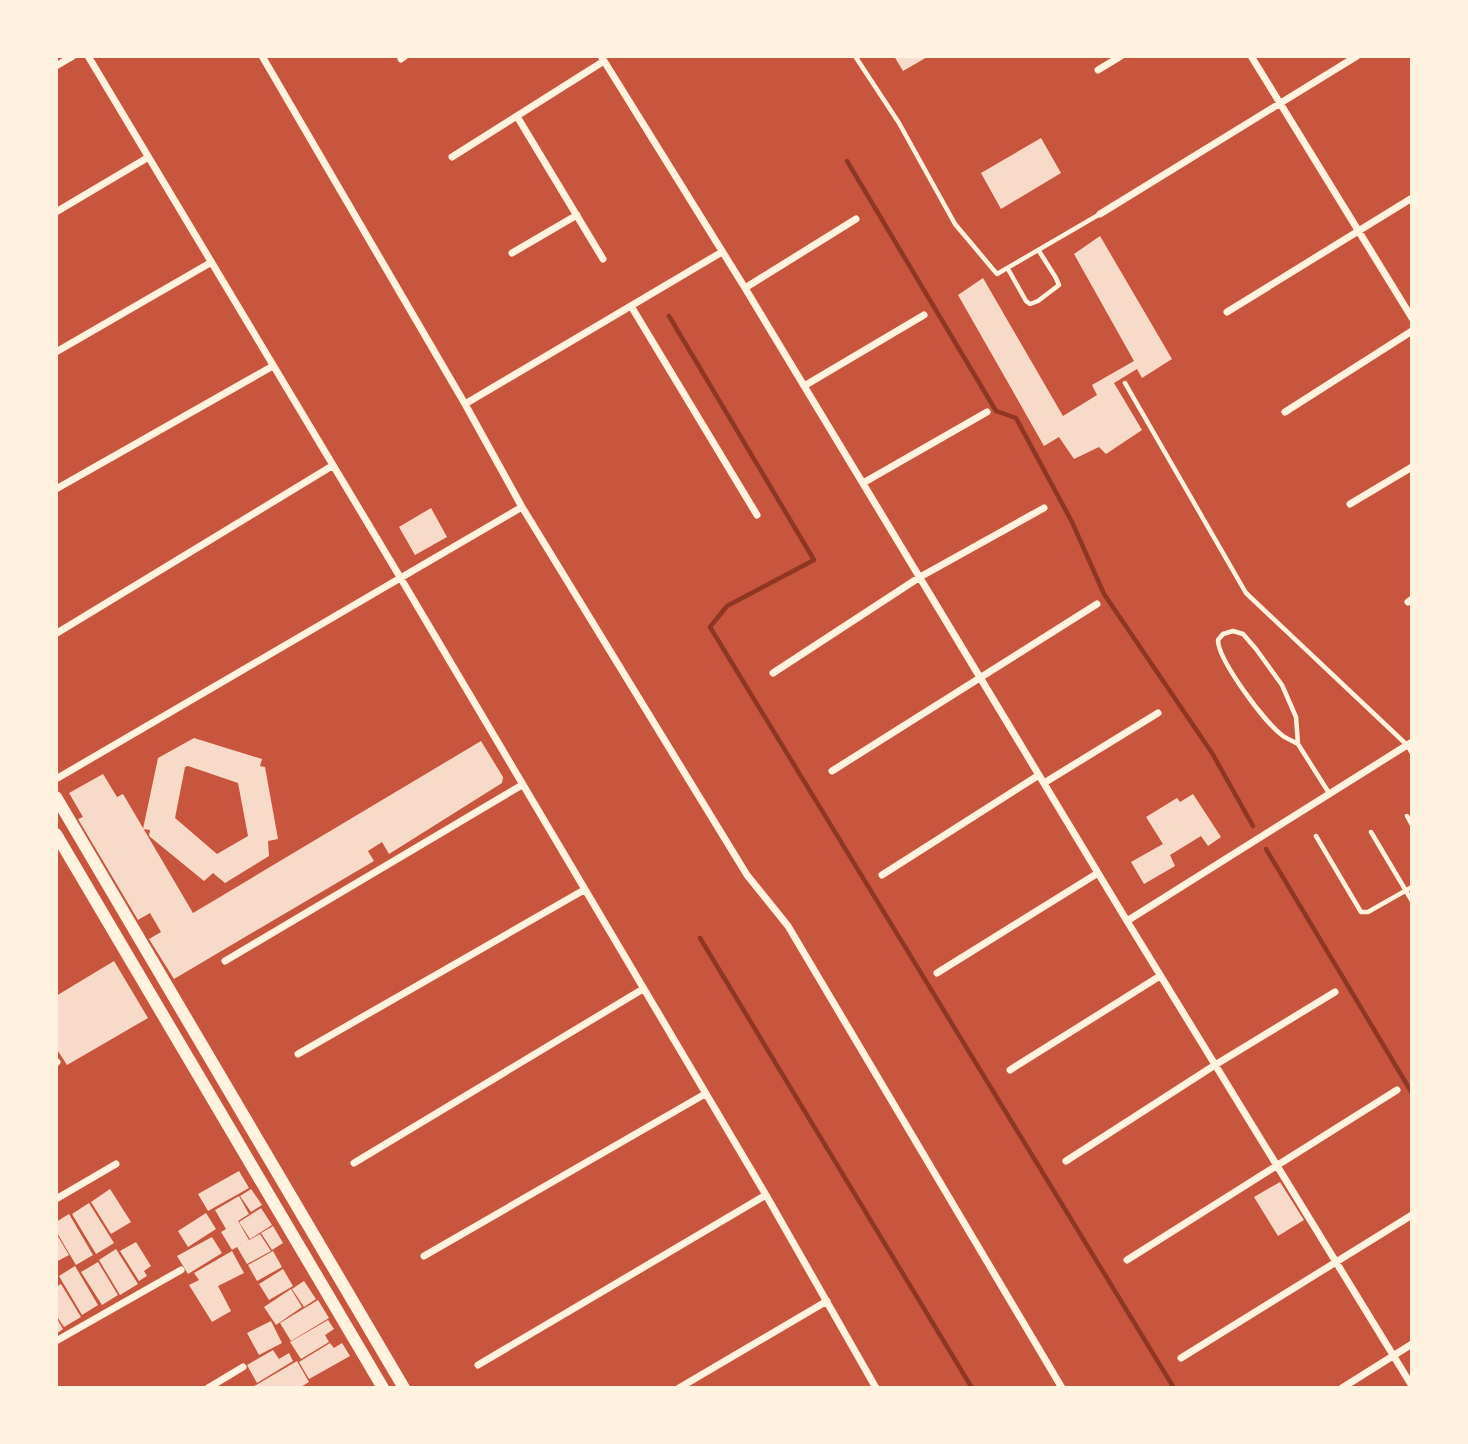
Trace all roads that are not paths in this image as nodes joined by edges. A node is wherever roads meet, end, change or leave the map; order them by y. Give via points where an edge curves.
1 (74, 56) edge
2 (88, 56) edge
3 (262, 56) edge
4 (855, 56) edge
5 (1121, 56) edge
6 (1251, 56) edge
7 (1357, 56) edge
8 (603, 59) edge
9 (56, 66) edge
10 (1098, 70) dead end
11 (1279, 103) junction
12 (518, 118) junction
13 (452, 157) dead end
14 (147, 158) junction
15 (1412, 198) edge
16 (56, 212) edge
17 (1100, 214) joint
18 (577, 215) junction
19 (856, 219) dead end
20 (1357, 230) junction
21 (1039, 251) junction
22 (722, 252) junction
23 (512, 253) dead end
24 (603, 259) dead end
25 (210, 263) junction
26 (1008, 269) junction
27 (745, 288) junction
28 (631, 306) junction
29 (1227, 312) dead end
30 (924, 315) dead end
31 (1412, 318) edge
32 (1412, 331) edge
33 (56, 352) edge
34 (273, 366) junction
35 (1125, 383) dead end
36 (804, 386) junction
37 (465, 404) junction
38 (987, 412) dead end
39 (1285, 412) dead end
40 (332, 466) junction
41 (1412, 467) edge
42 (863, 483) junction
43 (56, 489) edge
44 (1350, 504) dead end
45 (522, 507) junction
46 (1044, 508) dead end
47 (757, 515) dead end
48 (400, 577) junction
49 (920, 577) junction
50 (1097, 604) dead end
51 (57, 633) edge
52 (773, 673) dead end
53 (980, 677) junction
54 (1158, 713) dead end
55 (1297, 744) junction
56 (1410, 744) edge
57 (1412, 753) edge
58 (832, 771) dead end
59 (1039, 775) junction
60 (56, 779) edge
61 (1044, 783) junction
62 (523, 785) junction
63 (1329, 793) junction
64 (56, 797) edge
65 (1406, 816) dead end
66 (1412, 825) edge
67 (1371, 832) dead end
68 (56, 834) edge
69 (1315, 836) dead end
70 (1098, 873) junction
71 (882, 875) dead end
72 (1412, 887) edge
73 (584, 890) junction
74 (1405, 890) junction
75 (1412, 901) edge
76 (1127, 921) junction
77 (225, 961) dead end
78 (937, 973) dead end
79 (1160, 976) junction
80 (643, 989) junction
81 (1335, 992) dead end
82 (201, 1042) junction
83 (184, 1052) junction
84 (298, 1054) dead end
85 (1215, 1065) junction
86 (1010, 1070) dead end
87 (1397, 1090) dead end
88 (705, 1094) junction
89 (1066, 1161) dead end
90 (354, 1163) dead end
91 (116, 1164) dead end
92 (1277, 1166) junction
93 (765, 1195) junction
94 (56, 1199) edge
95 (1412, 1215) edge
96 (424, 1256) dead end
97 (1127, 1259) dead end
98 (1336, 1261) junction
99 (181, 1270) dead end
100 (342, 1283) junction
101 (326, 1292) junction
102 (827, 1301) junction
103 (56, 1341) edge
104 (1412, 1344) edge
105 (1393, 1356) junction
106 (1181, 1358) dead end
107 (478, 1365) dead end
108 (243, 1367) dead end
109 (1412, 1386) edge
110 (208, 1388) edge
111 (383, 1388) edge
112 (404, 1388) edge
113 (679, 1388) edge
114 (876, 1388) edge
115 (1062, 1388) edge
116 (1342, 1388) edge

1 - 9 street
2 - 14 street
3 - 37 street
4 - 26 lane via 955,224 995,273
5 - 10 street
6 - 11 street
7 - 11 street
8 - 12 street
8 - 22 street
11 - 17 street
11 - 20 street
12 - 13 street
12 - 18 street
14 - 16 street
14 - 25 street
15 - 20 street
17 - 21 lane
18 - 23 street
18 - 24 street
19 - 27 street
20 - 29 street
20 - 31 street
21 - 26 lane
21 - 26 lane via 1059,285 1038,301 1026,301
22 - 27 street
22 - 28 street
25 - 33 street
25 - 34 street
27 - 36 street
28 - 37 street
28 - 47 street
30 - 36 street
32 - 39 street
34 - 40 street
34 - 43 street
35 - 56 lane via 1246,593
36 - 42 street
37 - 45 street
38 - 42 street
40 - 48 street
40 - 51 street
41 - 44 street
42 - 49 street
45 - 48 street
45 - 115 street via 747,875 788,926
46 - 49 street
48 - 60 street
48 - 62 street
49 - 52 street
49 - 53 street
50 - 53 street
53 - 58 street
53 - 59 street
54 - 61 street
55 - 55 lane via 1296,717 1282,685 1243,634 1223,634 1218,649 1243,689 1267,720
55 - 63 lane
56 - 57 lane
56 - 63 street
59 - 61 street
59 - 71 street
61 - 70 street
62 - 73 street
62 - 77 street
63 - 76 street
64 - 82 street
65 - 66 lane
67 - 74 lane
68 - 83 street
69 - 74 lane via 1361,912
70 - 76 street
70 - 78 street
72 - 74 lane
73 - 80 street
73 - 84 street
74 - 75 lane
76 - 79 street
79 - 85 street
79 - 86 street
80 - 88 street
80 - 90 street
81 - 85 street
82 - 83 street
82 - 100 street
83 - 101 street
85 - 89 street
85 - 92 street
87 - 92 street
88 - 93 street
88 - 96 street
91 - 94 street
92 - 97 street
92 - 98 street
93 - 102 street
93 - 107 street
95 - 98 street
98 - 105 street
98 - 106 street
99 - 103 street
100 - 101 street
100 - 112 street
101 - 111 street
102 - 113 street
102 - 114 street
104 - 105 street
105 - 109 street
105 - 116 street
108 - 110 street

